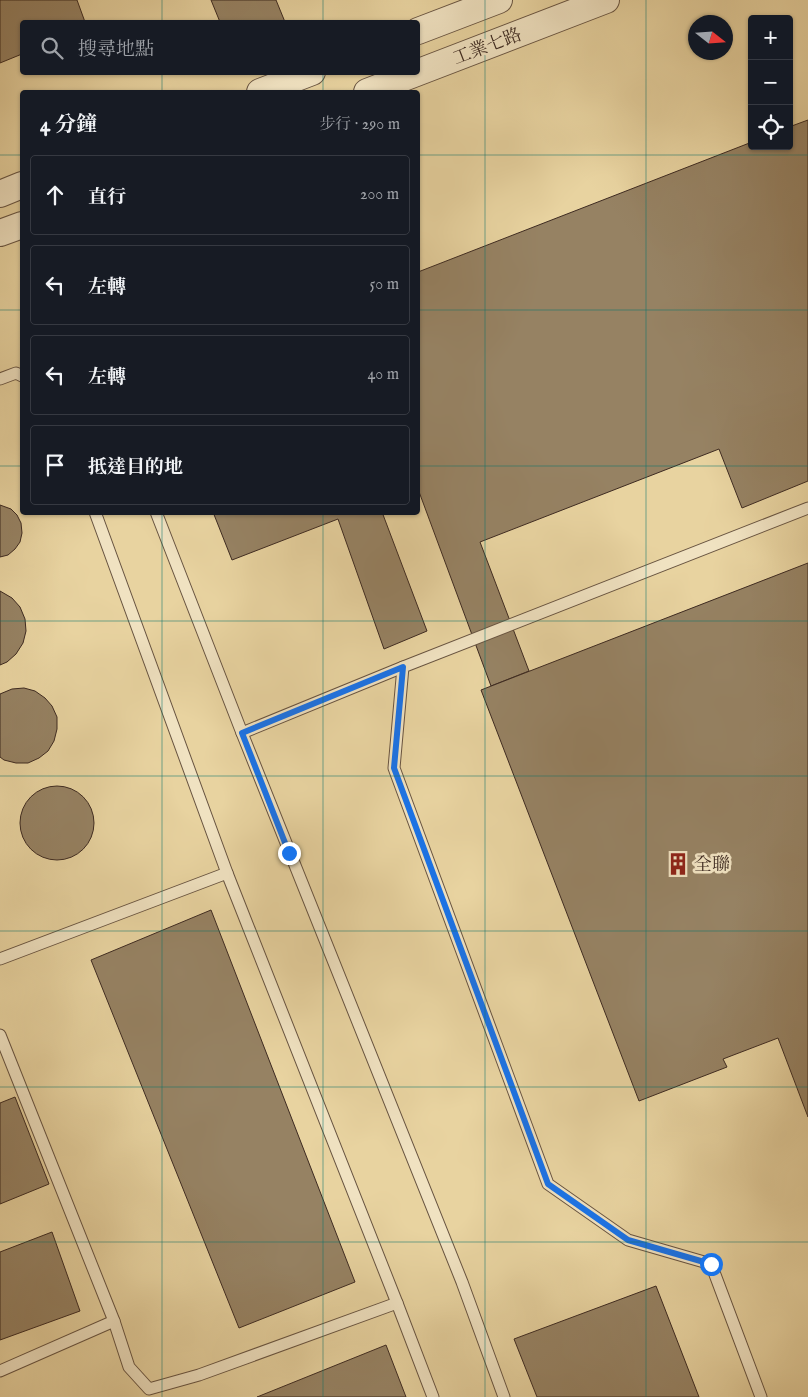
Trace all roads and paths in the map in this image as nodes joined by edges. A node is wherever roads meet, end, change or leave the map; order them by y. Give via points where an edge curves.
1 (499, 0) edge
2 (606, 0) edge
3 (420, 31) edge
4 (420, 72) edge
5 (304, 75) edge
6 (411, 75) edge
7 (265, 90) edge
8 (372, 90) edge
9 (20, 186) edge
10 (0, 194) edge
11 (20, 226) edge
12 (0, 233) edge
13 (20, 375) edge
14 (0, 379) edge
15 (808, 508) edge
16 (96, 515) edge
17 (157, 515) edge
18 (403, 667) junction
19 (242, 733) junction
20 (227, 873) junction
21 (0, 958) edge
22 (0, 1035) edge
23 (397, 1303) junction
24 (114, 1321) junction
25 (0, 1371) edge
26 (432, 1397) edge
27 (504, 1397) edge
28 (761, 1397) edge

1 - 3 street
2 - 4 street, 工業七路
5 - 7 street
6 - 8 street, 工業七路
9 - 10 street
11 - 12 street
13 - 14 lane via 16,373
15 - 18 lane
16 - 20 lane
17 - 19 lane
18 - 19 lane
18 - 28 lane via 394,768 548,1184 628,1240 711,1264
19 - 27 lane via 462,1282
20 - 21 lane
20 - 23 lane
22 - 24 lane
23 - 24 lane via 199,1375 149,1389 129,1367
23 - 26 lane
24 - 25 lane

